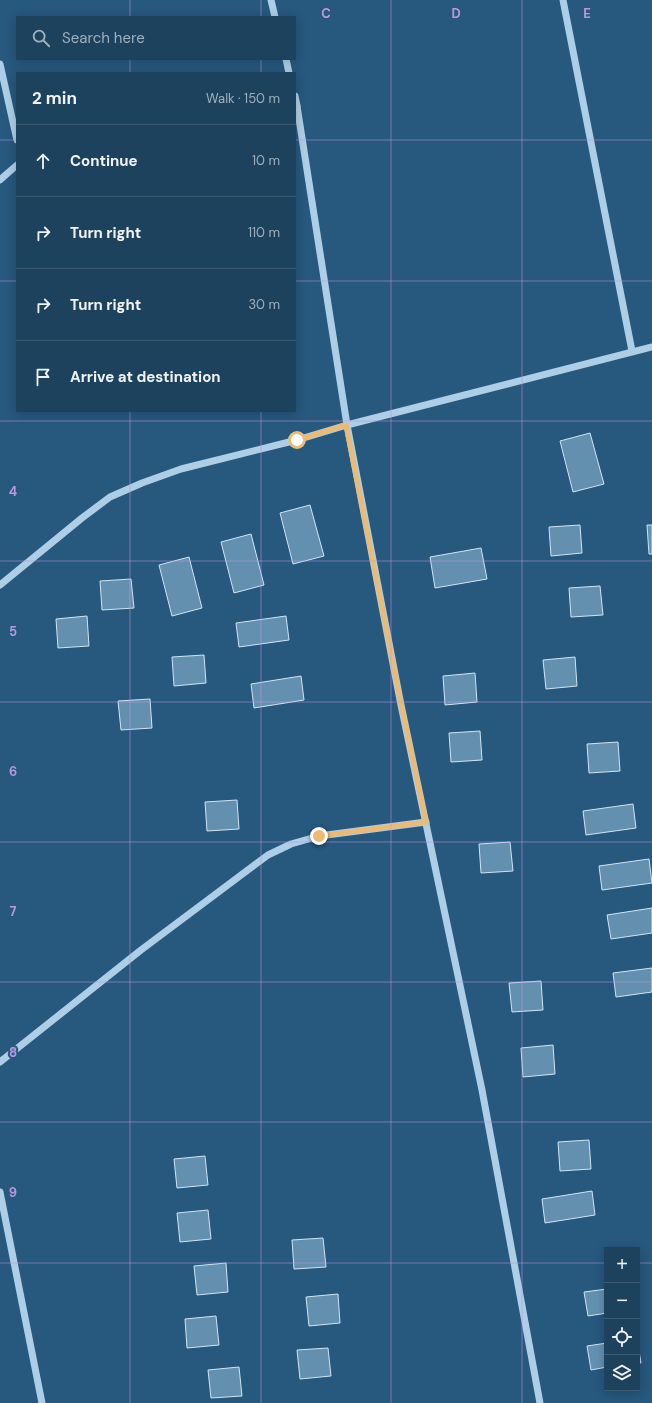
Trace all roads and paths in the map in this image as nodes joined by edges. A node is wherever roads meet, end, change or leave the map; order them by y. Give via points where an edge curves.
1 (271, 0) edge
2 (563, 0) edge
3 (275, 16) edge
4 (286, 60) edge
5 (0, 64) edge
6 (289, 72) edge
7 (296, 106) edge
8 (16, 136) edge
9 (16, 166) edge
10 (0, 180) edge
11 (652, 347) edge
12 (632, 351) junction
13 (346, 425) junction
14 (0, 585) edge
15 (426, 822) junction
16 (0, 1062) edge
17 (0, 1192) edge
18 (42, 1403) edge
19 (540, 1403) edge

1 - 3 street
2 - 12 street
4 - 6 street
5 - 8 street
7 - 13 street
9 - 10 street
11 - 12 street
12 - 13 street
13 - 14 street via 181,469 110,497
13 - 15 street
15 - 16 street via 319,836 291,844 268,855 141,950
15 - 19 street via 482,1090
17 - 18 street

